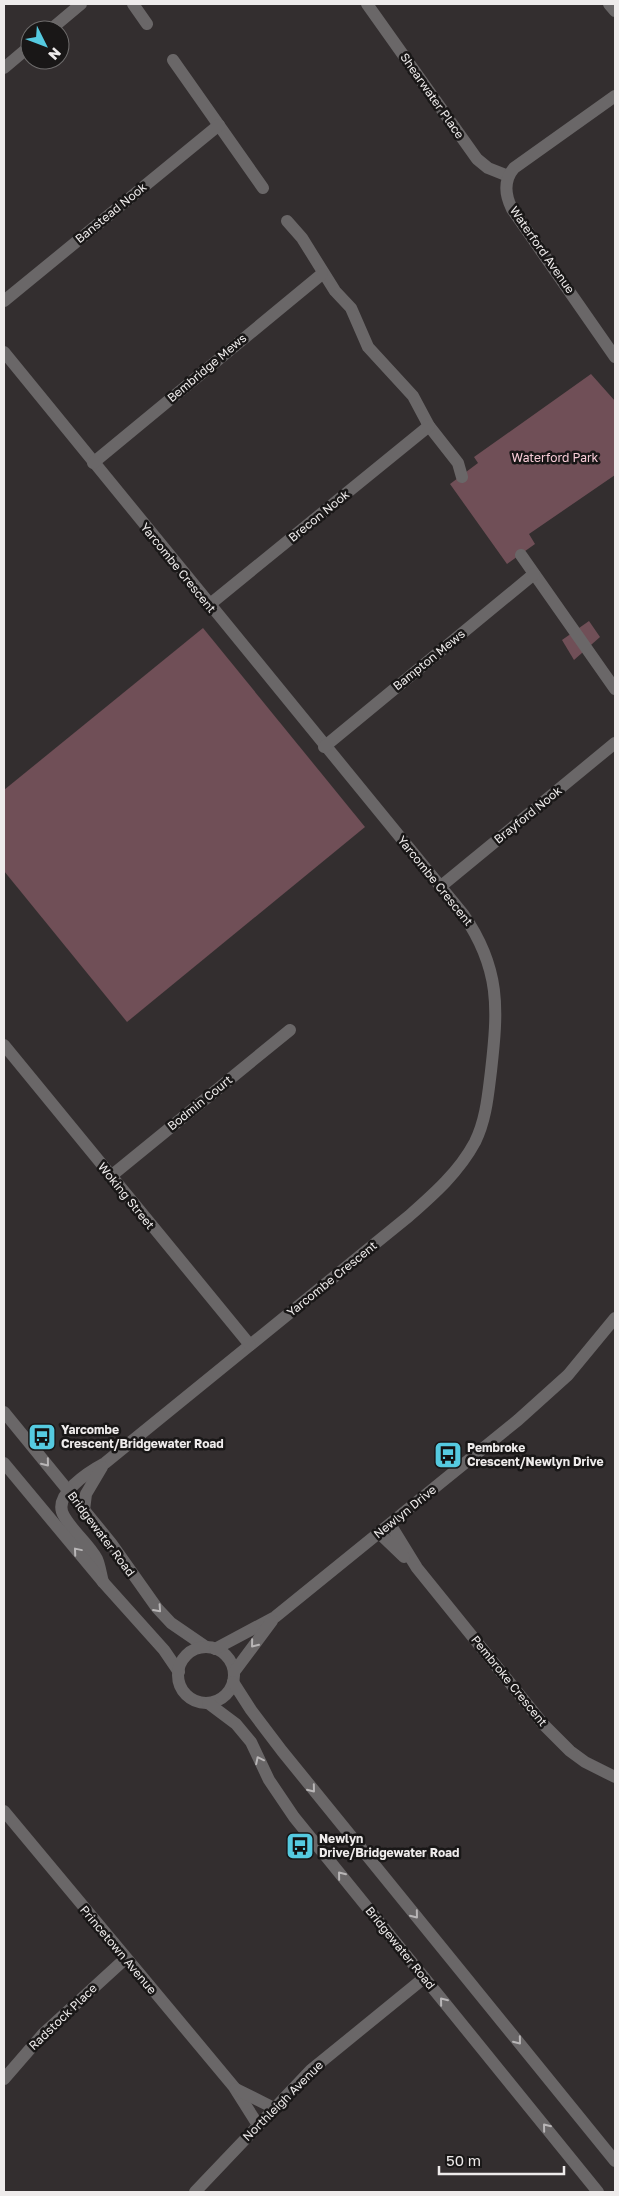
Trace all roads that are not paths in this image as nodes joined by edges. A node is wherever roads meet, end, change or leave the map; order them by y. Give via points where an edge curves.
1 (81, 4) edge
2 (368, 4) edge
3 (610, 4) edge
4 (134, 5) edge
5 (615, 11) edge
6 (62, 20) edge
7 (147, 24) dead end
8 (20, 54) edge
9 (174, 60) dead end
10 (4, 68) edge
11 (615, 96) edge
12 (219, 125) junction
13 (508, 176) junction
14 (263, 188) dead end
15 (287, 221) dead end
16 (322, 274) junction
17 (4, 301) edge
18 (611, 341) edge
19 (4, 352) edge
20 (615, 358) edge
21 (429, 426) junction
22 (93, 463) junction
23 (462, 477) dead end
24 (521, 555) dead end
25 (534, 574) junction
26 (209, 605) junction
27 (615, 688) edge
28 (615, 743) edge
29 (324, 747) junction
30 (440, 887) junction
31 (290, 1030) dead end
32 (4, 1045) edge
33 (111, 1176) junction
34 (615, 1318) edge
35 (250, 1346) junction
36 (4, 1412) edge
37 (4, 1463) edge
38 (105, 1463) junction
39 (68, 1490) junction
40 (84, 1510) junction
41 (390, 1524) junction
42 (379, 1533) junction
43 (417, 1568) junction
44 (103, 1582) junction
45 (275, 1617) junction
46 (210, 1648) junction
47 (179, 1672) junction
48 (234, 1677) junction
49 (208, 1703) junction
50 (615, 1777) edge
51 (4, 1811) edge
52 (126, 1959) junction
53 (424, 1978) junction
54 (4, 2078) edge
55 (234, 2087) junction
56 (274, 2108) junction
57 (258, 2125) junction
58 (615, 2161) edge
59 (195, 2192) edge
60 (598, 2192) edge

1 - 6 street
2 - 13 street, Shearwater Place via 477,160
3 - 5 street
4 - 7 street
8 - 10 street
9 - 12 street
11 - 13 street via 519,164
12 - 14 street
12 - 17 street, Banstead Nook
13 - 18 street, Waterford Avenue via 506,191 512,209
15 - 16 street via 302,238
16 - 21 street via 350,308 368,346 413,396
16 - 22 street, Bembridge Mews
18 - 20 street, Waterford Avenue
19 - 22 street, Yarcombe Crescent
21 - 23 street via 458,463
21 - 26 street, Brecon Nook
22 - 26 street, Yarcombe Crescent
24 - 25 street
25 - 27 street
25 - 29 street, Bampton Mews
26 - 29 street, Yarcombe Crescent
28 - 30 street, Brayford Nook
29 - 30 street, Yarcombe Crescent
30 - 35 street, Yarcombe Crescent via 474,930 490,967 494,990 495,1034 487,1103 475,1141 465,1159 435,1194
31 - 33 street, Bodmin Court
32 - 33 street, Woking Street
33 - 35 street, Woking Street
34 - 41 street, Newlyn Drive via 591,1350 547,1396
35 - 38 street, Yarcombe Crescent
36 -> 39 street, Bridgewater Road
44 -> 37 street
38 - 39 street, Yarcombe Crescent
38 - 40 street, Yarcombe Crescent via 86,1494
39 - 40 street, Bridgewater Road
39 - 44 street via 63,1502 63,1515 97,1560
40 -> 46 street, Bridgewater Road via 157,1608 171,1623
41 - 42 street, Newlyn Drive
41 - 43 street, Pembroke Crescent
42 - 43 street, Pembroke Crescent
42 - 45 street, Newlyn Drive
43 - 50 street, Pembroke Crescent via 558,1740 585,1762
44 - 47 street via 164,1650
45 - 46 street, Newlyn Drive
45 -> 48 street, Newlyn Drive
46 - 47 street via 198,1649 185,1657
46 - 48 street via 229,1660
47 - 49 street via 181,1688 186,1694 192,1700
48 - 49 street via 224,1697
48 -> 58 street via 250,1710 282,1751
53 -> 49 street, Bridgewater Road via 294,1816 269,1780 251,1742 236,1724
51 - 52 street, Princetown Avenue
52 - 54 street, Radstock Place via 43,2034
52 - 55 street, Princetown Avenue
53 - 56 street, Northleigh Avenue via 311,2070
60 -> 53 street, Bridgewater Road
55 - 56 street, Princetown Avenue
55 - 57 street, Princetown Avenue
56 - 57 street, Northleigh Avenue
57 - 59 street, Northleigh Avenue

